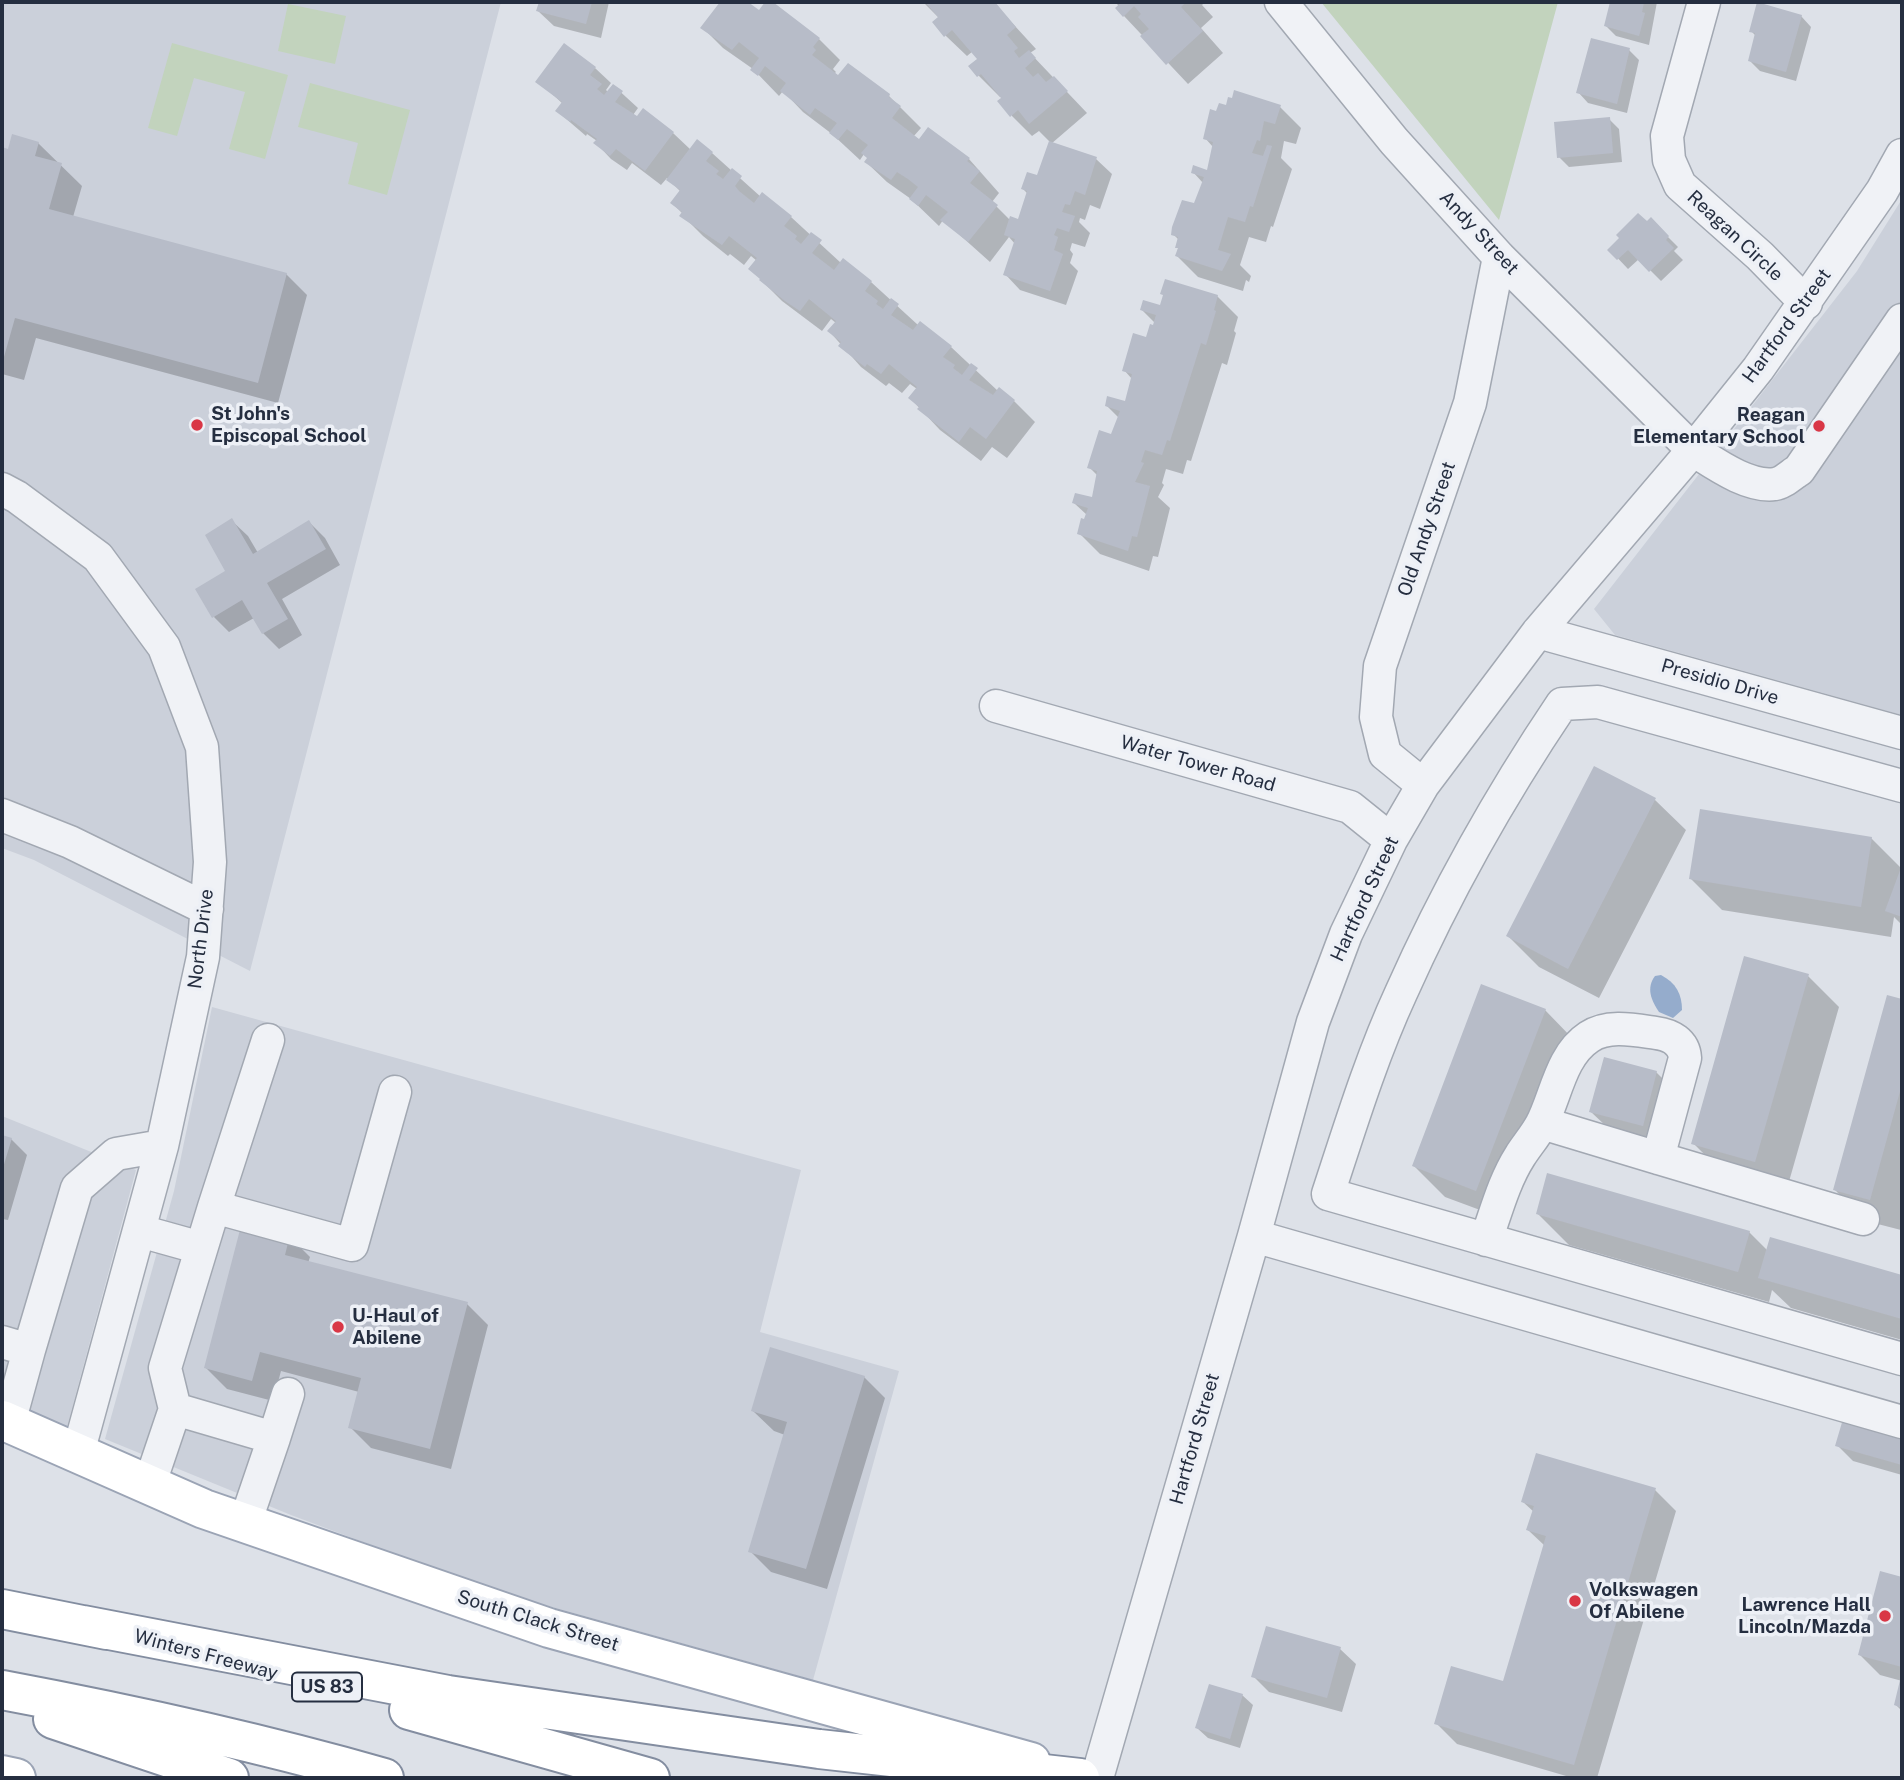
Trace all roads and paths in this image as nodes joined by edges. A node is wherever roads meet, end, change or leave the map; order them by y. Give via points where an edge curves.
1 (1281, 2) edge
2 (1703, 2) edge
3 (1902, 155) edge
4 (1499, 257) junction
5 (1805, 303) junction
6 (1902, 320) edge
7 (1693, 450) junction
8 (2, 489) edge
9 (1538, 632) junction
10 (1699, 676) junction
11 (996, 706) dead end
12 (1685, 726) junction
13 (1902, 733) edge
14 (1423, 785) junction
15 (1902, 786) edge
16 (2, 816) edge
17 (1391, 841) junction
18 (207, 909) junction
19 (268, 1040) dead end
20 (395, 1092) dead end
21 (1542, 1123) junction
22 (162, 1146) junction
23 (1658, 1158) junction
24 (214, 1207) junction
25 (1863, 1219) dead end
26 (140, 1231) junction
27 (1254, 1236) junction
28 (1486, 1240) junction
29 (201, 1248) junction
30 (15, 1346) edge
31 (1902, 1359) edge
32 (288, 1394) dead end
33 (175, 1409) junction
34 (5, 1421) edge
35 (1902, 1422) edge
36 (274, 1438) junction
37 (78, 1453) junction
38 (150, 1483) junction
39 (246, 1523) junction
40 (2, 1609) edge
41 (83, 1625) junction
42 (2, 1689) edge
43 (2, 1702) edge
44 (2, 1774) edge
45 (16, 1778) edge
46 (229, 1778) edge
47 (384, 1778) edge
48 (650, 1778) edge
49 (1080, 1778) edge
50 (1090, 1778) edge
51 (1097, 1778) edge

1 - 4 street, Andy Street via 1394,141
2 - 5 street, Reagan Circle via 1667,136 1668,160 1680,185
3 - 5 street, Hartford Street
4 - 7 street, Andy Street
4 - 14 street, Old Andy Street via 1470,403 1380,666 1376,717 1385,754
5 - 7 street, Hartford Street
6 - 7 street, Andy Street via 1799,470 1776,484 1758,482 1731,474
7 - 9 street, Hartford Street
8 - 18 street, North Drive via 97,557 164,647 202,747 210,862
9 - 10 street, Presidio Drive
9 - 14 street, Hartford Street
10 - 12 street
10 - 13 street, Presidio Drive
11 - 17 street, Water Tower Road via 1350,807
12 - 15 street
12 - 28 street via 1598,702 1562,704 1463,866 1400,994 1359,1097 1328,1194
14 - 17 street, Hartford Street
16 - 18 street via 70,842
17 - 27 street, Hartford Street via 1346,934 1313,1022
18 - 22 street, North Drive via 203,957
19 - 24 street
20 - 24 street via 352,1245
21 - 23 street
21 - 23 street via 1567,1062 1587,1038 1619,1029 1667,1035 1681,1046 1685,1058
21 - 28 street via 1506,1183
22 - 26 street, North Drive
22 - 30 street via 116,1154 77,1188
23 - 25 street
24 - 29 street
26 - 29 street
26 - 37 street, North Drive
27 - 35 street
27 - 51 street, Hartford Street
28 - 31 street
29 - 33 street via 165,1367
30 - 34 street
32 - 36 street
33 - 36 street
33 - 38 street
34 - 37 main road, South Clack Street
36 - 39 street
37 - 38 main road, South Clack Street
38 - 39 main road, South Clack Street
39 - 50 main road, South Clack Street via 549,1628
40 - 41 main road, Winters Freeway / US 83
41 - 48 main road, Winters Freeway / US 83 via 381,1701
41 - 49 main road via 448,1695 819,1749
42 - 47 main road via 115,1711
43 - 46 main road
44 - 45 main road

